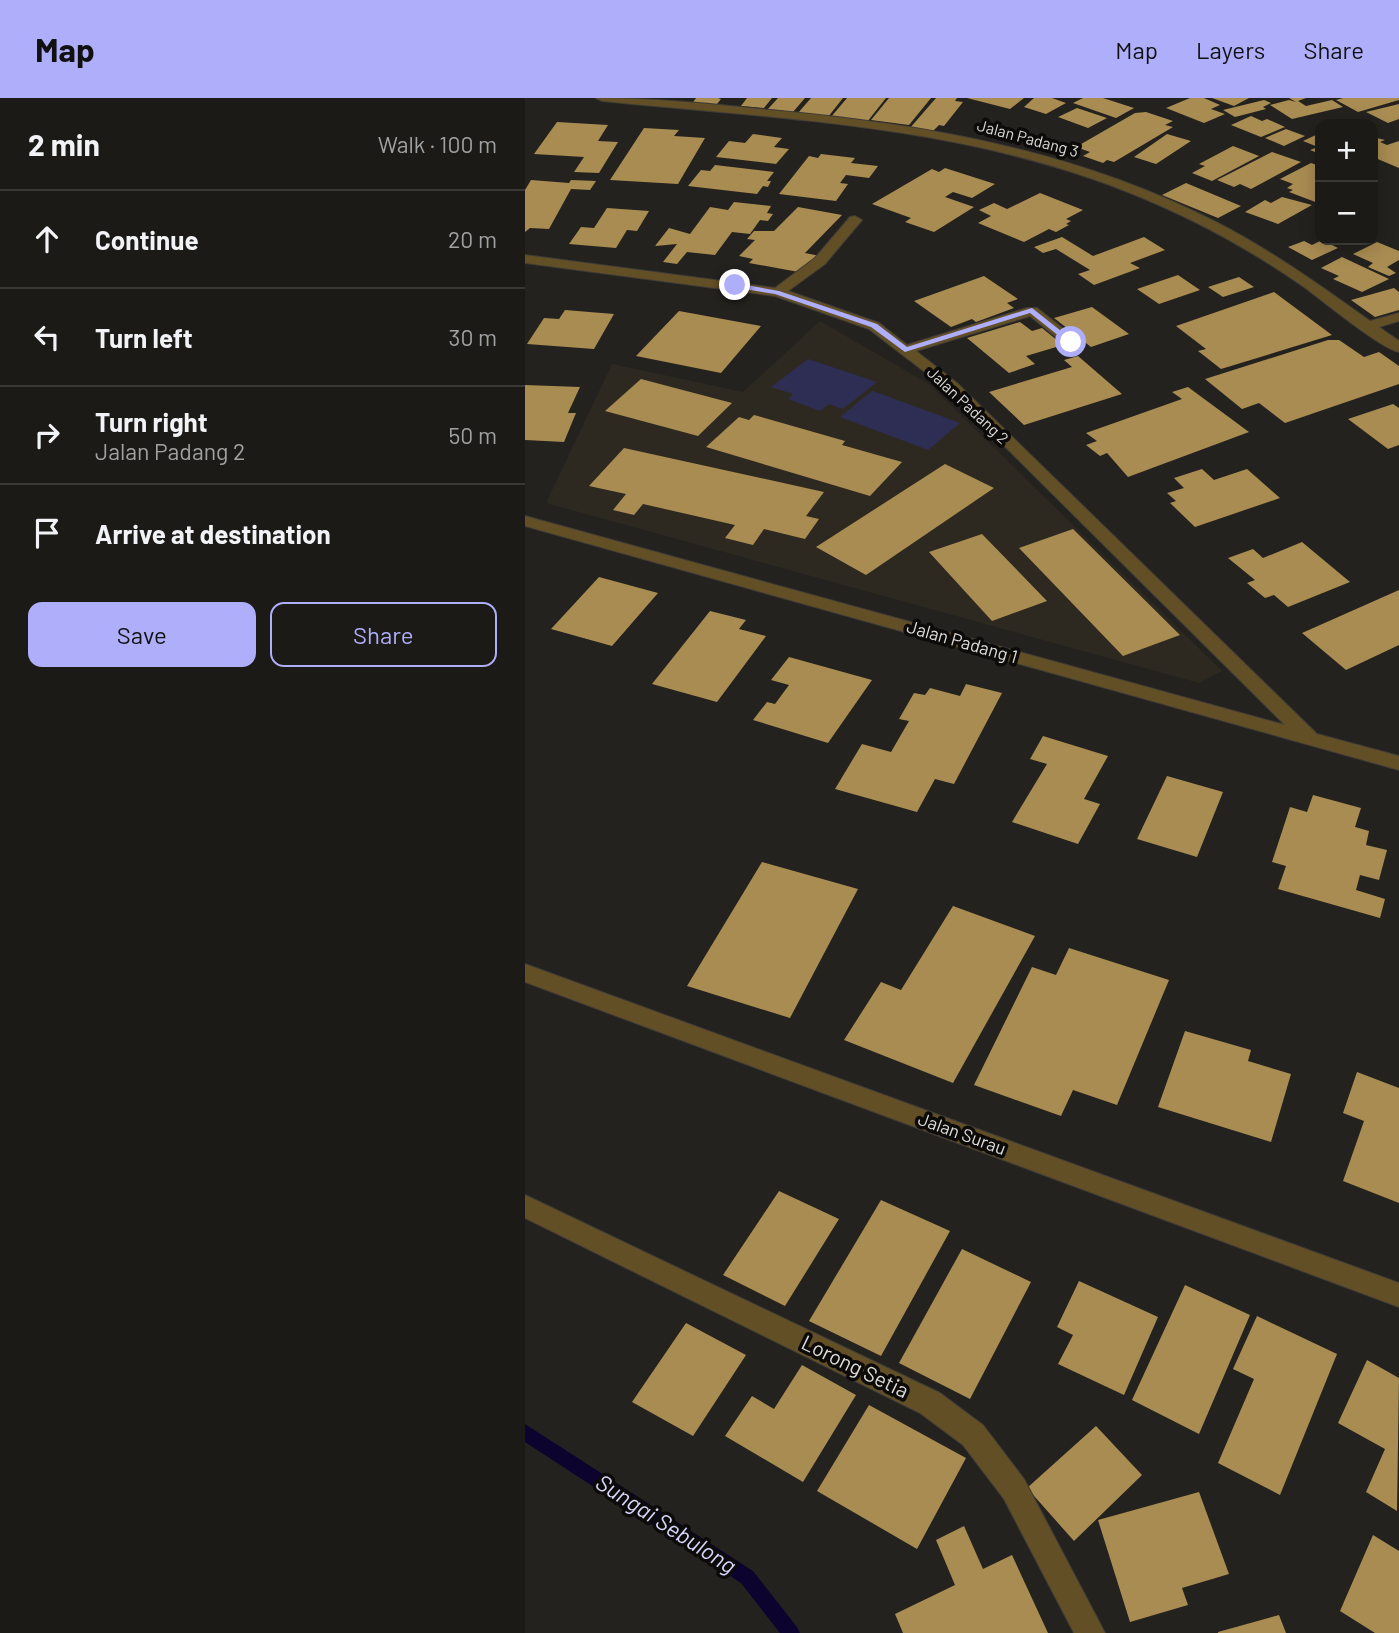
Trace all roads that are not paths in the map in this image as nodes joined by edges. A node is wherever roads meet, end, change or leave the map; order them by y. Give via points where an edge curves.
1 (602, 98) edge
2 (855, 220) dead end
3 (525, 259) edge
4 (777, 292) junction
5 (1399, 317) edge
6 (1367, 326) junction
7 (1071, 342) dead end
8 (1399, 348) edge
9 (905, 350) junction
10 (525, 521) edge
11 (1312, 740) junction
12 (1399, 763) edge
13 (525, 973) edge
14 (525, 1206) edge
15 (1399, 1295) edge
16 (1090, 1633) edge

1 - 6 street, Jalan Padang 3 via 828,118 1034,155 1081,170 1249,244
2 - 4 street via 829,255 805,277
3 - 4 street, Jalan Padang 2
4 - 9 street, Jalan Padang 2 via 874,326
5 - 6 street
6 - 8 street, Jalan Padang 3
7 - 9 street via 1032,310
9 - 11 street, Jalan Padang 2 via 953,386
10 - 11 street, Jalan Padang 1
11 - 12 street, Jalan Padang 1
13 - 15 street, Jalan Surau
14 - 16 street, Lorong Setia via 930,1403 973,1435 1014,1489

